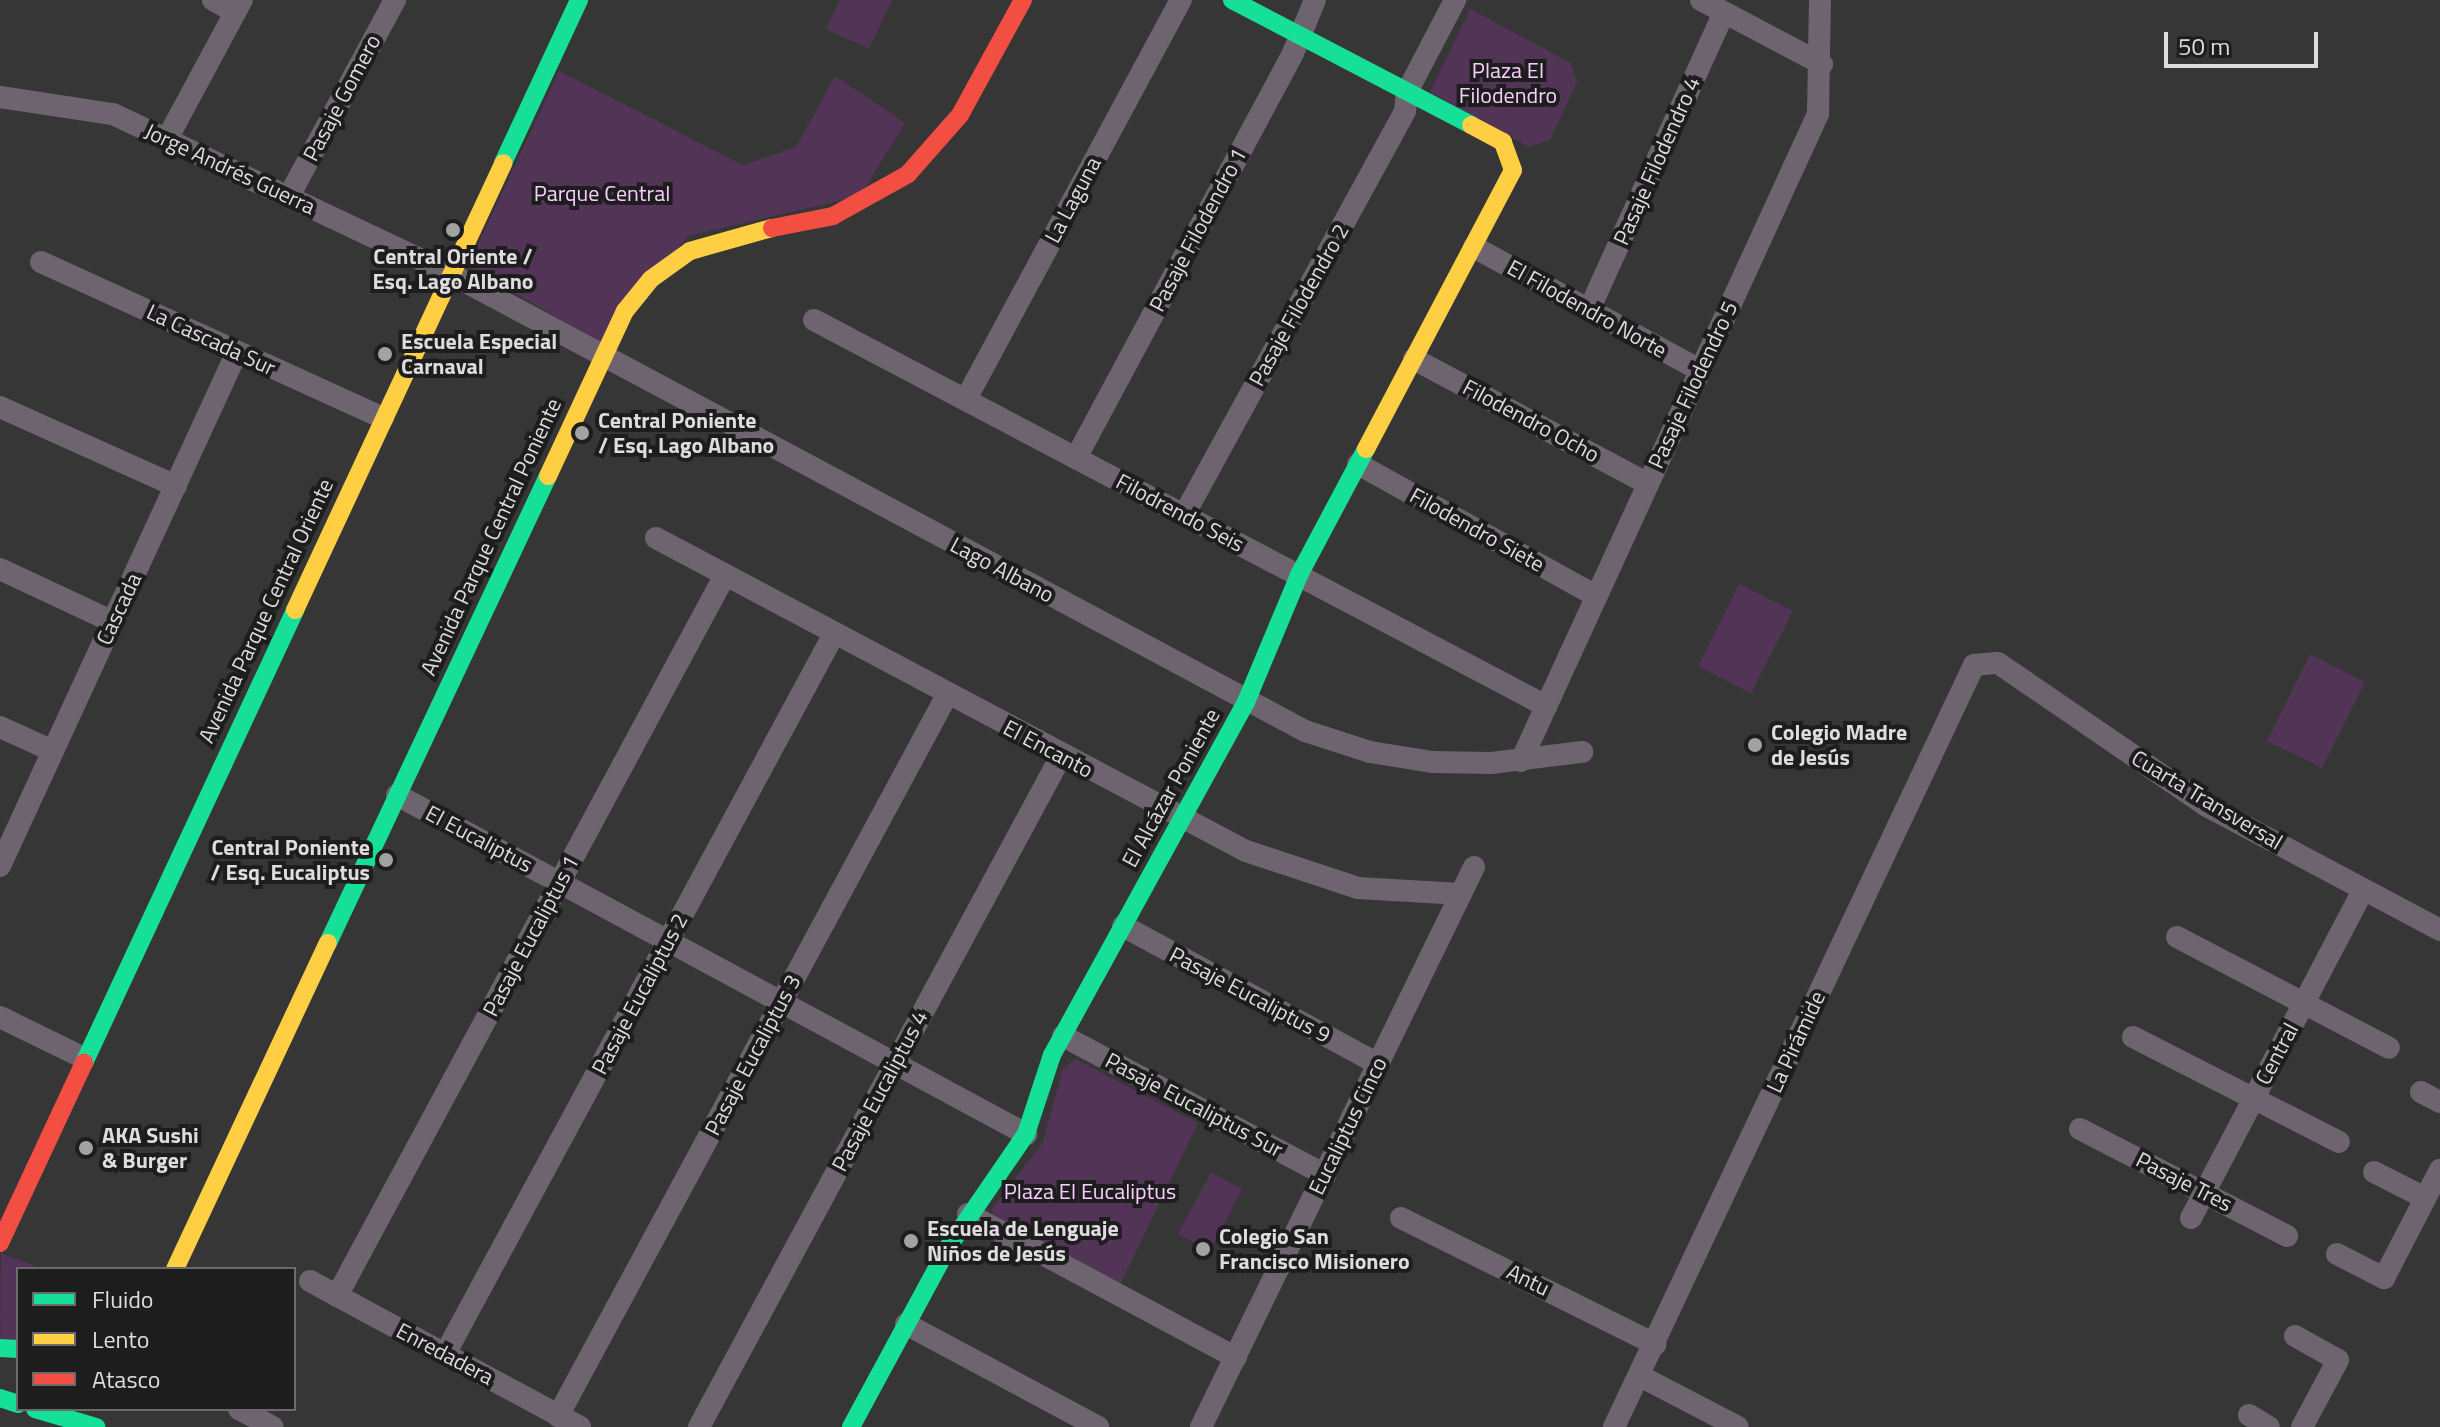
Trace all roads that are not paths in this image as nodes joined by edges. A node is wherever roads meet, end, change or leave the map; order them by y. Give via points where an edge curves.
1 (213, 0) edge
2 (395, 0) edge
3 (579, 0) edge
4 (1023, 0) edge
5 (1181, 0) edge
6 (1232, 0) edge
7 (1315, 0) edge
8 (1455, 0) edge
9 (1701, 0) edge
10 (1820, 0) edge
11 (238, 6) edge
12 (1724, 13) junction
13 (1299, 36) junction
14 (1822, 64) junction
15 (1407, 92) junction
16 (0, 97) edge
17 (167, 139) junction
18 (289, 196) junction
19 (1474, 247) junction
20 (41, 262) dead end
21 (451, 274) junction
22 (1589, 310) junction
23 (814, 320) dead end
24 (237, 352) junction
25 (603, 355) junction
26 (1414, 359) junction
27 (1700, 370) junction
28 (966, 399) junction
29 (0, 407) edge
30 (383, 418) junction
31 (1076, 458) junction
32 (1358, 464) junction
33 (1648, 484) junction
34 (176, 486) junction
35 (1184, 515) junction
36 (656, 538) dead end
37 (0, 569) edge
38 (725, 575) junction
39 (1299, 575) junction
40 (1596, 596) junction
41 (113, 622) junction
42 (834, 634) junction
43 (1981, 661) joint
44 (947, 695) junction
45 (1246, 702) junction
46 (1546, 706) junction
47 (0, 727) edge
48 (53, 751) junction
49 (1582, 752) dead end
50 (1061, 756) junction
51 (1521, 761) junction
52 (397, 795) junction
53 (1181, 820) junction
54 (0, 866) edge
55 (1474, 867) dead end
56 (560, 883) junction
57 (2363, 890) junction
58 (1461, 894) junction
59 (1123, 926) junction
60 (2440, 930) edge
61 (2177, 937) dead end
62 (668, 941) junction
63 (781, 1002) junction
64 (2304, 1003) junction
65 (0, 1017) edge
66 (1063, 1036) junction
67 (2133, 1037) dead end
68 (2389, 1048) dead end
69 (84, 1058) junction
70 (895, 1064) junction
71 (1378, 1064) junction
72 (2254, 1098) junction
73 (2080, 1129) dead end
74 (1026, 1134) junction
75 (2339, 1142) dead end
76 (2440, 1170) edge
77 (2374, 1172) dead end
78 (1325, 1175) junction
79 (2205, 1192) junction
80 (2425, 1198) junction
81 (968, 1214) junction
82 (1401, 1218) dead end
83 (2191, 1218) dead end
84 (2287, 1236) dead end
85 (0, 1243) edge
86 (2337, 1254) dead end
87 (176, 1267) edge
88 (310, 1281) dead end
89 (337, 1296) junction
90 (906, 1324) junction
91 (2295, 1336) dead end
92 (1655, 1344) junction
93 (445, 1354) junction
94 (1236, 1358) junction
95 (1640, 1376) junction
96 (42, 1411) edge
97 (243, 1411) edge
98 (558, 1416) junction
99 (98, 1427) edge
100 (273, 1427) edge
101 (580, 1427) edge
102 (699, 1427) edge
103 (851, 1427) edge
104 (1098, 1427) edge
105 (1201, 1427) edge
106 (1614, 1427) edge
107 (1738, 1427) edge
108 (2302, 1427) edge

1 - 11 street
2 - 18 street, Pasaje Gomero
3 - 21 street, Avenida Parque Central Oriente
4 - 25 street, Avenida Parque Central Poniente via 960,115 920,164 846,212 715,240 676,259 633,299
5 - 28 street, La Laguna
6 - 13 street
7 - 13 street, Pasaje Filodendro 1
8 - 15 street, Pasaje Filodendro 2
9 - 12 street
10 - 14 street, Pasaje Filodendro 5
11 - 17 street
12 - 14 street
12 - 22 street, Pasaje Filodendro 4
13 - 15 street
13 - 31 street, Pasaje Filodendro 1
14 - 27 street, Pasaje Filodendro 5 via 1818,114
15 - 19 street, El Alcázar Poniente via 1503,142 1512,160 1511,179
15 - 35 street, Pasaje Filodendro 2 via 1405,111
16 - 17 street, Jorge Andrés Guerra via 101,110
17 - 18 street, Jorge Andrés Guerra
18 - 21 street, Jorge Andrés Guerra
19 - 22 street, El Filodendro Norte
19 - 26 street, El Alcázar Poniente
20 - 24 street, La Cascada Sur
21 - 25 street, Lago Albano
21 - 30 street, Avenida Parque Central Oriente
22 - 27 street, El Filodendro Norte
23 - 28 street, Filodrendo Seis
24 - 30 street, La Cascada Sur
24 - 34 street, Cascada
25 - 45 street, Lago Albano
25 - 52 street, Avenida Parque Central Poniente
26 - 32 street, El Alcázar Poniente
26 - 33 street, Filodendro Ocho
27 - 33 street, Pasaje Filodendro 5
28 - 31 street, Filodrendo Seis
29 - 34 street
30 - 69 street, Avenida Parque Central Oriente
31 - 35 street, Filodrendo Seis
32 - 39 street, El Alcázar Poniente
32 - 40 street, Filodendro Siete
33 - 40 street, Pasaje Filodendro 5
34 - 41 street, Cascada
35 - 39 street, Filodrendo Seis
36 - 38 street, El Encanto
37 - 41 street
38 - 42 street, El Encanto
38 - 56 street, Pasaje Eucaliptus 1
39 - 45 street, El Alcázar Poniente
39 - 46 street, Filodrendo Seis
40 - 46 street, Pasaje Filodendro 5
41 - 48 street, Cascada
42 - 44 street, El Encanto
42 - 62 street, Pasaje Eucaliptus 2
43 - 57 street, Cuarta Transversal via 1998,663 2205,805
43 - 92 street, La Pirámide via 1970,671
44 - 50 street, El Encanto
44 - 63 street, Pasaje Eucaliptus 3
45 - 51 street, Lago Albano via 1305,731 1370,752 1433,762
45 - 53 street, El Alcázar Poniente
46 - 51 street, Pasaje Filodendro 5
47 - 48 street
48 - 54 street, Cascada
49 - 51 street, Lago Albano
50 - 53 street, El Encanto
50 - 70 street, Pasaje Eucaliptus 4
52 - 56 street, El Eucaliptus
52 - 87 street, Avenida Parque Central Poniente
53 - 58 street, El Encanto via 1261,857 1344,885 1399,894
53 - 59 street, El Alcázar Poniente
55 - 58 street, Eucaliptus Cinco
56 - 62 street, El Eucaliptus
56 - 89 street, Pasaje Eucaliptus 1
57 - 60 street, Cuarta Transversal
57 - 64 street, Central
58 - 71 street, Eucaliptus Cinco
59 - 66 street, El Alcázar Poniente
59 - 71 street, Pasaje Eucaliptus 9
61 - 64 street
62 - 63 street, El Eucaliptus
62 - 93 street, Pasaje Eucaliptus 2
63 - 70 street, El Eucaliptus
63 - 98 street, Pasaje Eucaliptus 3
64 - 68 street
64 - 72 street, Central
65 - 69 street
66 - 74 street, El Alcázar Poniente
66 - 78 street, Pasaje Eucaliptus Sur
67 - 72 street
69 - 85 street, Avenida Parque Central Oriente
70 - 74 street, El Eucaliptus
70 - 102 street, Pasaje Eucaliptus 4
71 - 78 street, Eucaliptus Cinco
72 - 75 street
72 - 79 street, Central
73 - 79 street, Pasaje Tres
74 - 81 street, El Alcázar Poniente
76 - 80 street
77 - 80 street
78 - 94 street, Eucaliptus Cinco
79 - 83 street, Central
79 - 84 street, Pasaje Tres
80 - 86 street via 2384,1278
81 - 90 street, El Alcázar Poniente
81 - 94 street
82 - 92 street, Antu
88 - 89 street, Enredadera
89 - 93 street, Enredadera
90 - 103 street, El Alcázar Poniente
90 - 104 street
91 - 108 street via 2338,1360
92 - 95 street, La Pirámide
93 - 98 street, Enredadera
94 - 105 street, Eucaliptus Cinco
95 - 106 street, La Pirámide
95 - 107 street
96 - 99 street
97 - 100 street
98 - 101 street, Enredadera

